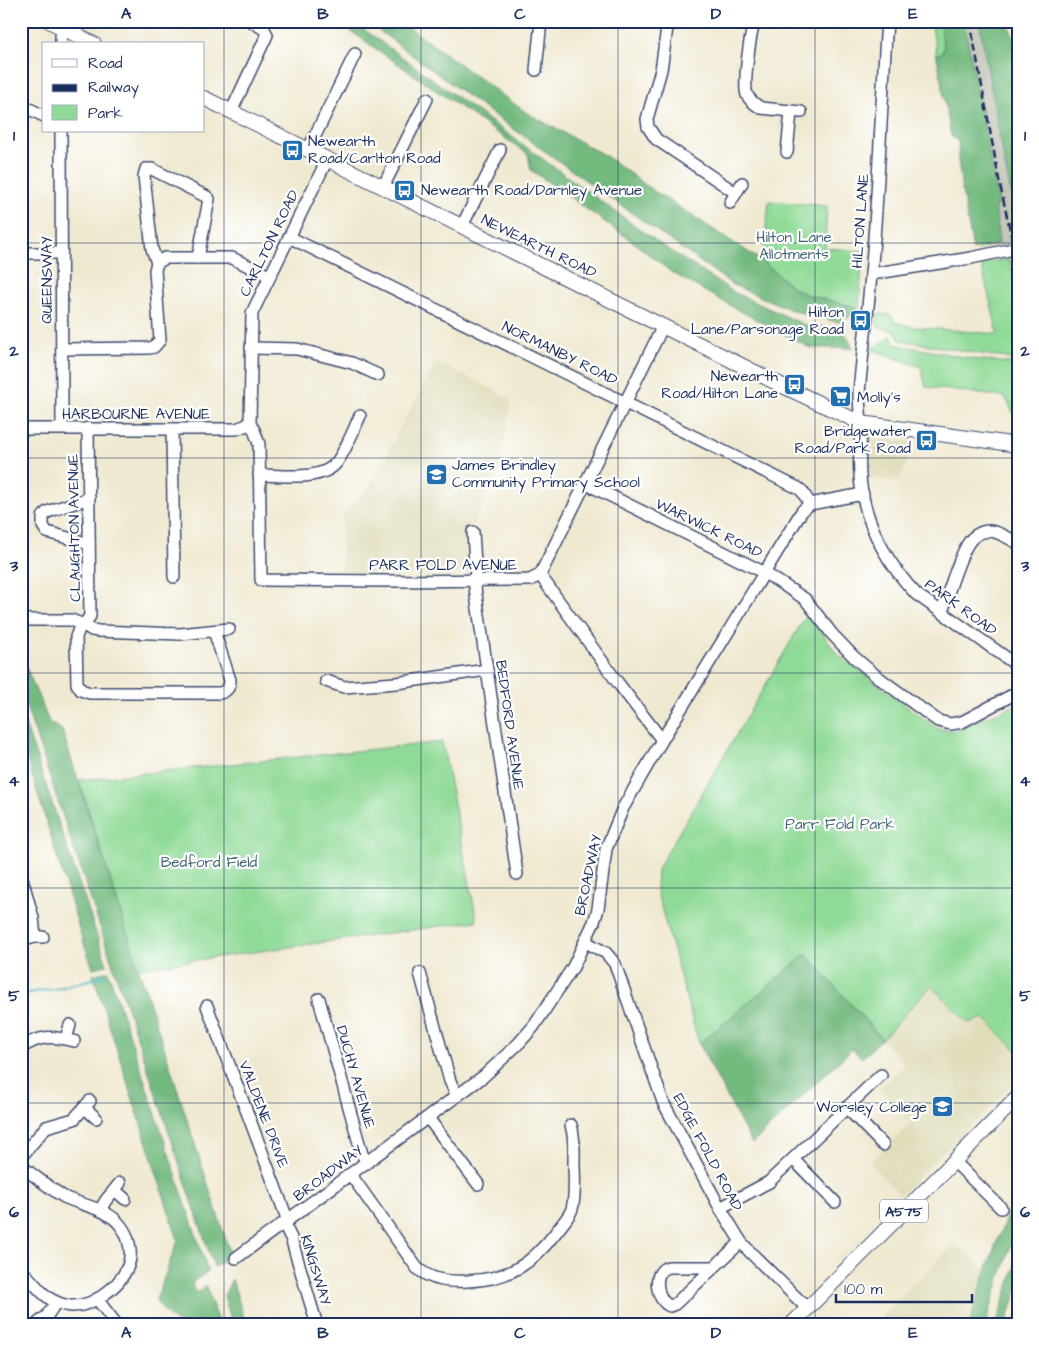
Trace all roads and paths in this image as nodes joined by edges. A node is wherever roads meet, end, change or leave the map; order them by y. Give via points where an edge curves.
1 (251, 21) edge
2 (541, 21) edge
3 (668, 21) edge
4 (754, 21) edge
5 (888, 21) edge
6 (59, 24) edge
7 (61, 42) edge
8 (90, 42) edge
9 (355, 54) dead end
10 (540, 64) dead end
11 (205, 99) edge
12 (427, 99) dead end
13 (21, 105) edge
14 (231, 112) junction
15 (42, 115) edge
16 (61, 132) edge
17 (308, 150) junction
18 (500, 150) dead end
19 (787, 152) dead end
20 (327, 160) junction
21 (384, 187) junction
22 (736, 193) dead end
23 (462, 226) junction
24 (289, 237) junction
25 (1018, 248) edge
26 (21, 253) edge
27 (61, 253) junction
28 (198, 258) junction
29 (157, 263) junction
30 (872, 274) junction
31 (269, 276) junction
32 (663, 326) junction
33 (251, 348) junction
34 (62, 349) junction
35 (378, 375) dead end
36 (625, 402) junction
37 (354, 421) dead end
38 (861, 423) junction
39 (250, 424) junction
40 (62, 428) junction
41 (88, 428) junction
42 (21, 429) edge
43 (172, 429) junction
44 (1018, 445) edge
45 (259, 475) junction
46 (586, 483) junction
47 (862, 494) junction
48 (89, 498) junction
49 (810, 504) junction
50 (473, 532) dead end
51 (89, 544) junction
52 (1018, 544) edge
53 (765, 573) junction
54 (540, 575) junction
55 (174, 577) dead end
56 (260, 580) joint
57 (475, 580) junction
58 (942, 612) junction
59 (23, 620) dead end
60 (84, 625) junction
61 (230, 629) dead end
62 (214, 631) junction
63 (1018, 666) edge
64 (487, 670) junction
65 (330, 685) dead end
66 (1018, 692) edge
67 (662, 740) junction
68 (517, 874) dead end
69 (21, 875) edge
70 (34, 938) dead end
71 (586, 942) junction
72 (420, 973) dead end
73 (319, 999) dead end
74 (208, 1014) dead end
75 (70, 1025) dead end
76 (21, 1048) edge
77 (881, 1075) dead end
78 (457, 1096) junction
79 (1018, 1097) edge
80 (846, 1108) junction
81 (96, 1118) dead end
82 (428, 1118) junction
83 (571, 1125) dead end
84 (883, 1145) dead end
85 (21, 1157) edge
86 (794, 1159) junction
87 (954, 1161) junction
88 (368, 1162) junction
89 (21, 1166) edge
90 (351, 1175) junction
91 (478, 1184) dead end
92 (125, 1199) dead end
93 (835, 1202) dead end
94 (720, 1208) junction
95 (1001, 1208) dead end
96 (100, 1210) junction
97 (286, 1223) junction
98 (741, 1242) junction
99 (236, 1258) dead end
100 (713, 1267) junction
101 (21, 1270) edge
102 (97, 1299) junction
103 (56, 1302) junction
104 (807, 1308) junction
105 (40, 1324) edge
106 (117, 1325) edge
107 (317, 1325) edge
108 (791, 1325) edge

1 - 14 street via 266,31 266,38
2 - 10 street
3 - 22 street via 661,70 648,110 648,127 656,139
4 - 19 street via 747,95 761,108 796,112
5 - 30 street, HILTON LANE
6 - 7 street
6 - 8 main road
9 - 17 street
11 - 14 main road, NEWEARTH ROAD
12 - 21 street
13 - 15 street
14 - 17 main road, NEWEARTH ROAD
16 - 27 street, QUEENSWAY
17 - 20 main road, NEWEARTH ROAD
18 - 23 street
20 - 21 main road, NEWEARTH ROAD
20 - 24 street, CARLTON ROAD
21 - 23 main road, NEWEARTH ROAD
23 - 32 main road, NEWEARTH ROAD
24 - 31 street, CARLTON ROAD
24 - 36 street, NORMANBY ROAD
25 - 30 street
26 - 27 street
27 - 34 street, QUEENSWAY
28 - 29 street via 165,258
28 - 29 street via 208,197 146,169 144,176 152,249
28 - 31 street via 232,258
29 - 34 street via 154,270 161,336 158,344 149,348
30 - 38 street, HILTON LANE via 859,397
31 - 33 street, CARLTON ROAD via 252,314
32 - 36 street
32 - 38 main road, NEWEARTH ROAD
33 - 35 street via 298,349 352,363
33 - 39 street, CARLTON ROAD
34 - 40 street, QUEENSWAY
36 - 46 street
36 - 49 street, NORMANBY ROAD via 798,488
37 - 45 street via 337,462 327,471 314,475
38 - 44 main road, NEWEARTH ROAD
38 - 47 street, PARK ROAD
39 - 43 street, HARBOURNE AVENUE via 236,429
39 - 45 street, CARLTON ROAD via 259,444
40 - 41 street, HARBOURNE AVENUE
40 - 42 street, HARBOURNE AVENUE
41 - 43 street, HARBOURNE AVENUE
41 - 48 street, CLAUGHTON AVENUE
43 - 55 street
45 - 56 street, CARLTON ROAD
46 - 53 street, WARWICK ROAD
46 - 54 street
47 - 49 street
47 - 58 street, PARK ROAD via 891,564 916,594
48 - 51 street, CLAUGHTON AVENUE
48 - 51 street via 47,512 43,526 47,532
49 - 53 street, BROADWAY via 802,511
50 - 57 street, BEDFORD AVENUE
51 - 60 street, CLAUGHTON AVENUE via 90,612
52 - 58 street via 990,531 970,540
53 - 66 street, WARWICK ROAD via 810,603 832,634 854,657 938,721 962,722
53 - 67 street, BROADWAY
54 - 57 street, PARR FOLD AVENUE via 530,580
54 - 67 street
56 - 57 street, PARR FOLD AVENUE
57 - 64 street, BEDFORD AVENUE
58 - 63 street, PARK ROAD
59 - 60 street via 71,620
60 - 62 street via 98,631 180,634
60 - 62 street, CLAUGHTON AVENUE via 76,637 76,678 80,689 90,694 224,691 230,680
61 - 62 street
64 - 65 street via 396,683
64 - 68 street, BEDFORD AVENUE
67 - 71 street, BROADWAY via 610,835 598,909
69 - 70 street via 33,918
71 - 78 street, BROADWAY via 561,988 534,1026 502,1060
71 - 94 street, EDGE FOLD ROAD via 606,953 615,964 663,1102
72 - 78 street
73 - 88 street, DUCHY AVENUE via 362,1154
74 - 97 street, VALDENE DRIVE
75 - 76 street via 70,1040 43,1038
77 - 80 street
78 - 82 street, BROADWAY
79 - 87 main road, A575
80 - 84 street
80 - 86 street
81 - 85 street via 87,1104 74,1119 46,1127
82 - 88 street, BROADWAY
82 - 91 street
83 - 90 street via 574,1136 574,1196 569,1215 540,1253 496,1278 443,1281 425,1275
86 - 93 street
86 - 94 street via 769,1182
87 - 95 street
87 - 104 main road, A575
88 - 90 street, BROADWAY
89 - 96 street via 53,1190
90 - 97 street, BROADWAY
92 - 96 street via 117,1186
94 - 98 street, EDGE FOLD ROAD
96 - 102 street via 121,1226 130,1255 128,1265 116,1284
97 - 99 street, BROADWAY
97 - 107 street, KINGSWAY
98 - 100 street
98 - 104 street, EDGE FOLD ROAD
100 - 100 street via 675,1304 670,1306 664,1302 657,1282 663,1268
101 - 103 street via 44,1295
102 - 103 street via 77,1306
102 - 106 street
103 - 105 street
104 - 108 main road, A575

